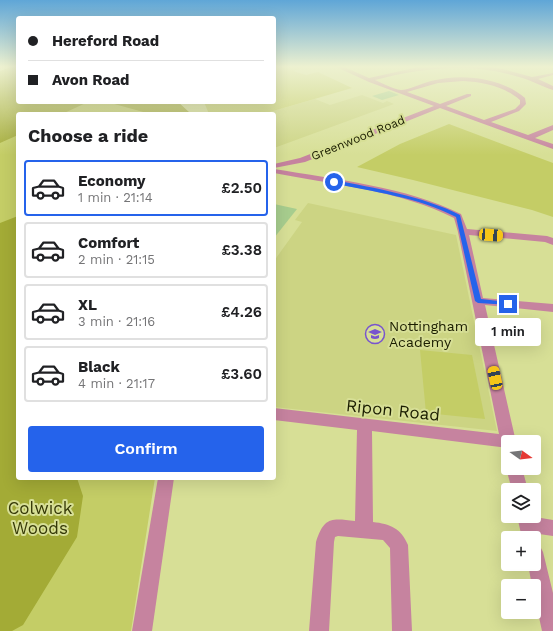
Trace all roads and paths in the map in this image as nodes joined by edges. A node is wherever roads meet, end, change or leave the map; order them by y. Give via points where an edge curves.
1 (411, 95) edge
2 (468, 95) edge
3 (519, 95) edge
4 (440, 106) junction
5 (485, 122) junction
6 (553, 127) edge
7 (528, 138) junction
8 (553, 147) edge
9 (276, 166) edge
10 (276, 171) edge
11 (463, 232) junction
12 (553, 241) edge
13 (478, 301) junction
14 (553, 308) edge
15 (276, 414) edge
16 (365, 425) junction
17 (507, 435) edge
18 (501, 440) edge
19 (166, 480) edge
20 (528, 526) edge
21 (364, 528) junction
22 (553, 528) edge
23 (538, 571) edge
24 (142, 631) edge
25 (318, 631) edge
26 (402, 631) edge
27 (552, 631) edge

1 - 4 street
2 - 4 street, Greenwood Road
3 - 5 street via 523,104 517,110
4 - 5 street
4 - 9 street, Greenwood Road via 311,157
5 - 7 street
6 - 7 street
7 - 8 street
10 - 11 street via 384,192 446,210 458,216
11 - 12 street
11 - 13 street
13 - 14 street
13 - 17 street
15 - 16 street, Ripon Road
16 - 18 street, Ripon Road
16 - 21 street
19 - 24 street
20 - 22 street
21 - 25 street via 336,527 328,532
21 - 26 street via 387,532 399,545
23 - 27 street

